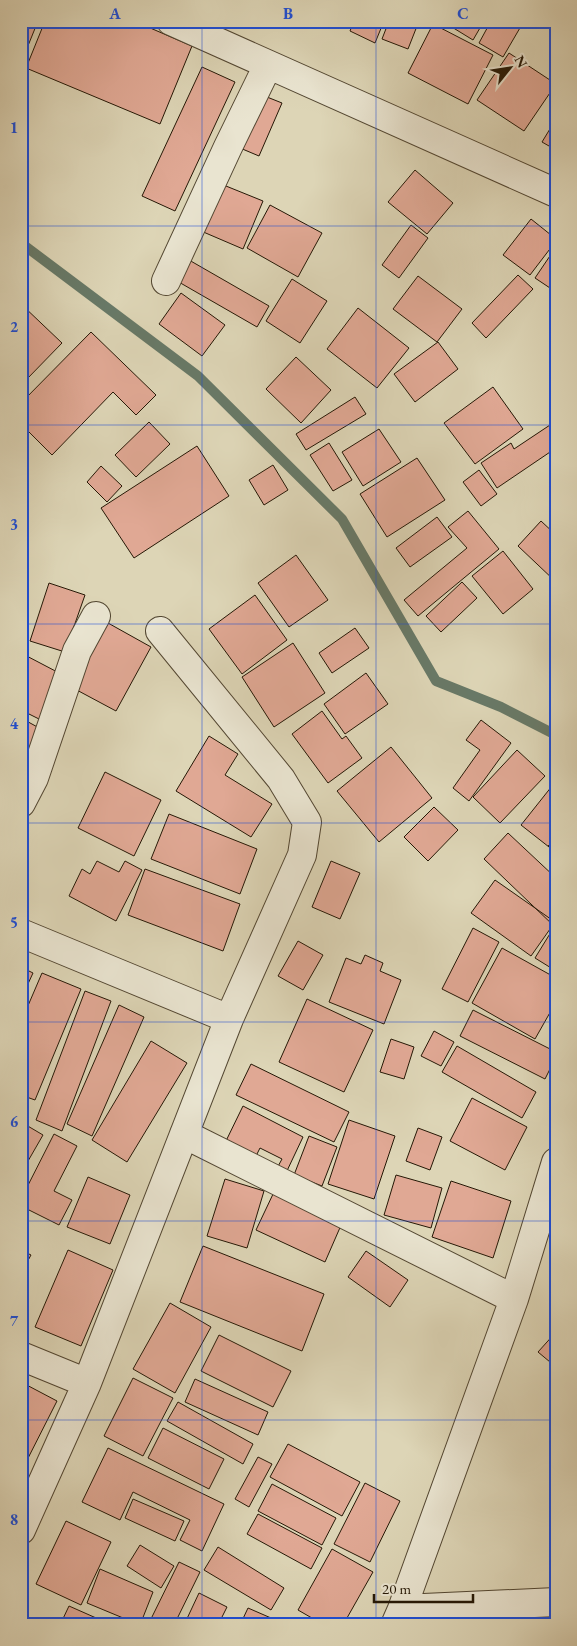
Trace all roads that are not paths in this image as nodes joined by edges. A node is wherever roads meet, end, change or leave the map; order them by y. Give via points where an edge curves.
1 (171, 21) edge
2 (268, 65) junction
3 (556, 193) edge
4 (166, 282) dead end
5 (96, 616) dead end
6 (160, 630) dead end
7 (21, 803) edge
8 (21, 933) edge
9 (228, 1019) junction
10 (184, 1134) junction
11 (556, 1162) edge
12 (514, 1299) junction
13 (21, 1356) edge
14 (87, 1383) junction
15 (21, 1530) edge
16 (556, 1602) edge
17 (398, 1617) edge

1 - 2 street
2 - 3 street
2 - 4 street
5 - 7 street via 76,651 34,778
6 - 9 street via 281,779 307,822 302,855
8 - 9 street
9 - 10 street
10 - 12 street
10 - 14 street
11 - 12 street
12 - 17 street
13 - 14 street
14 - 15 street
16 - 17 street

